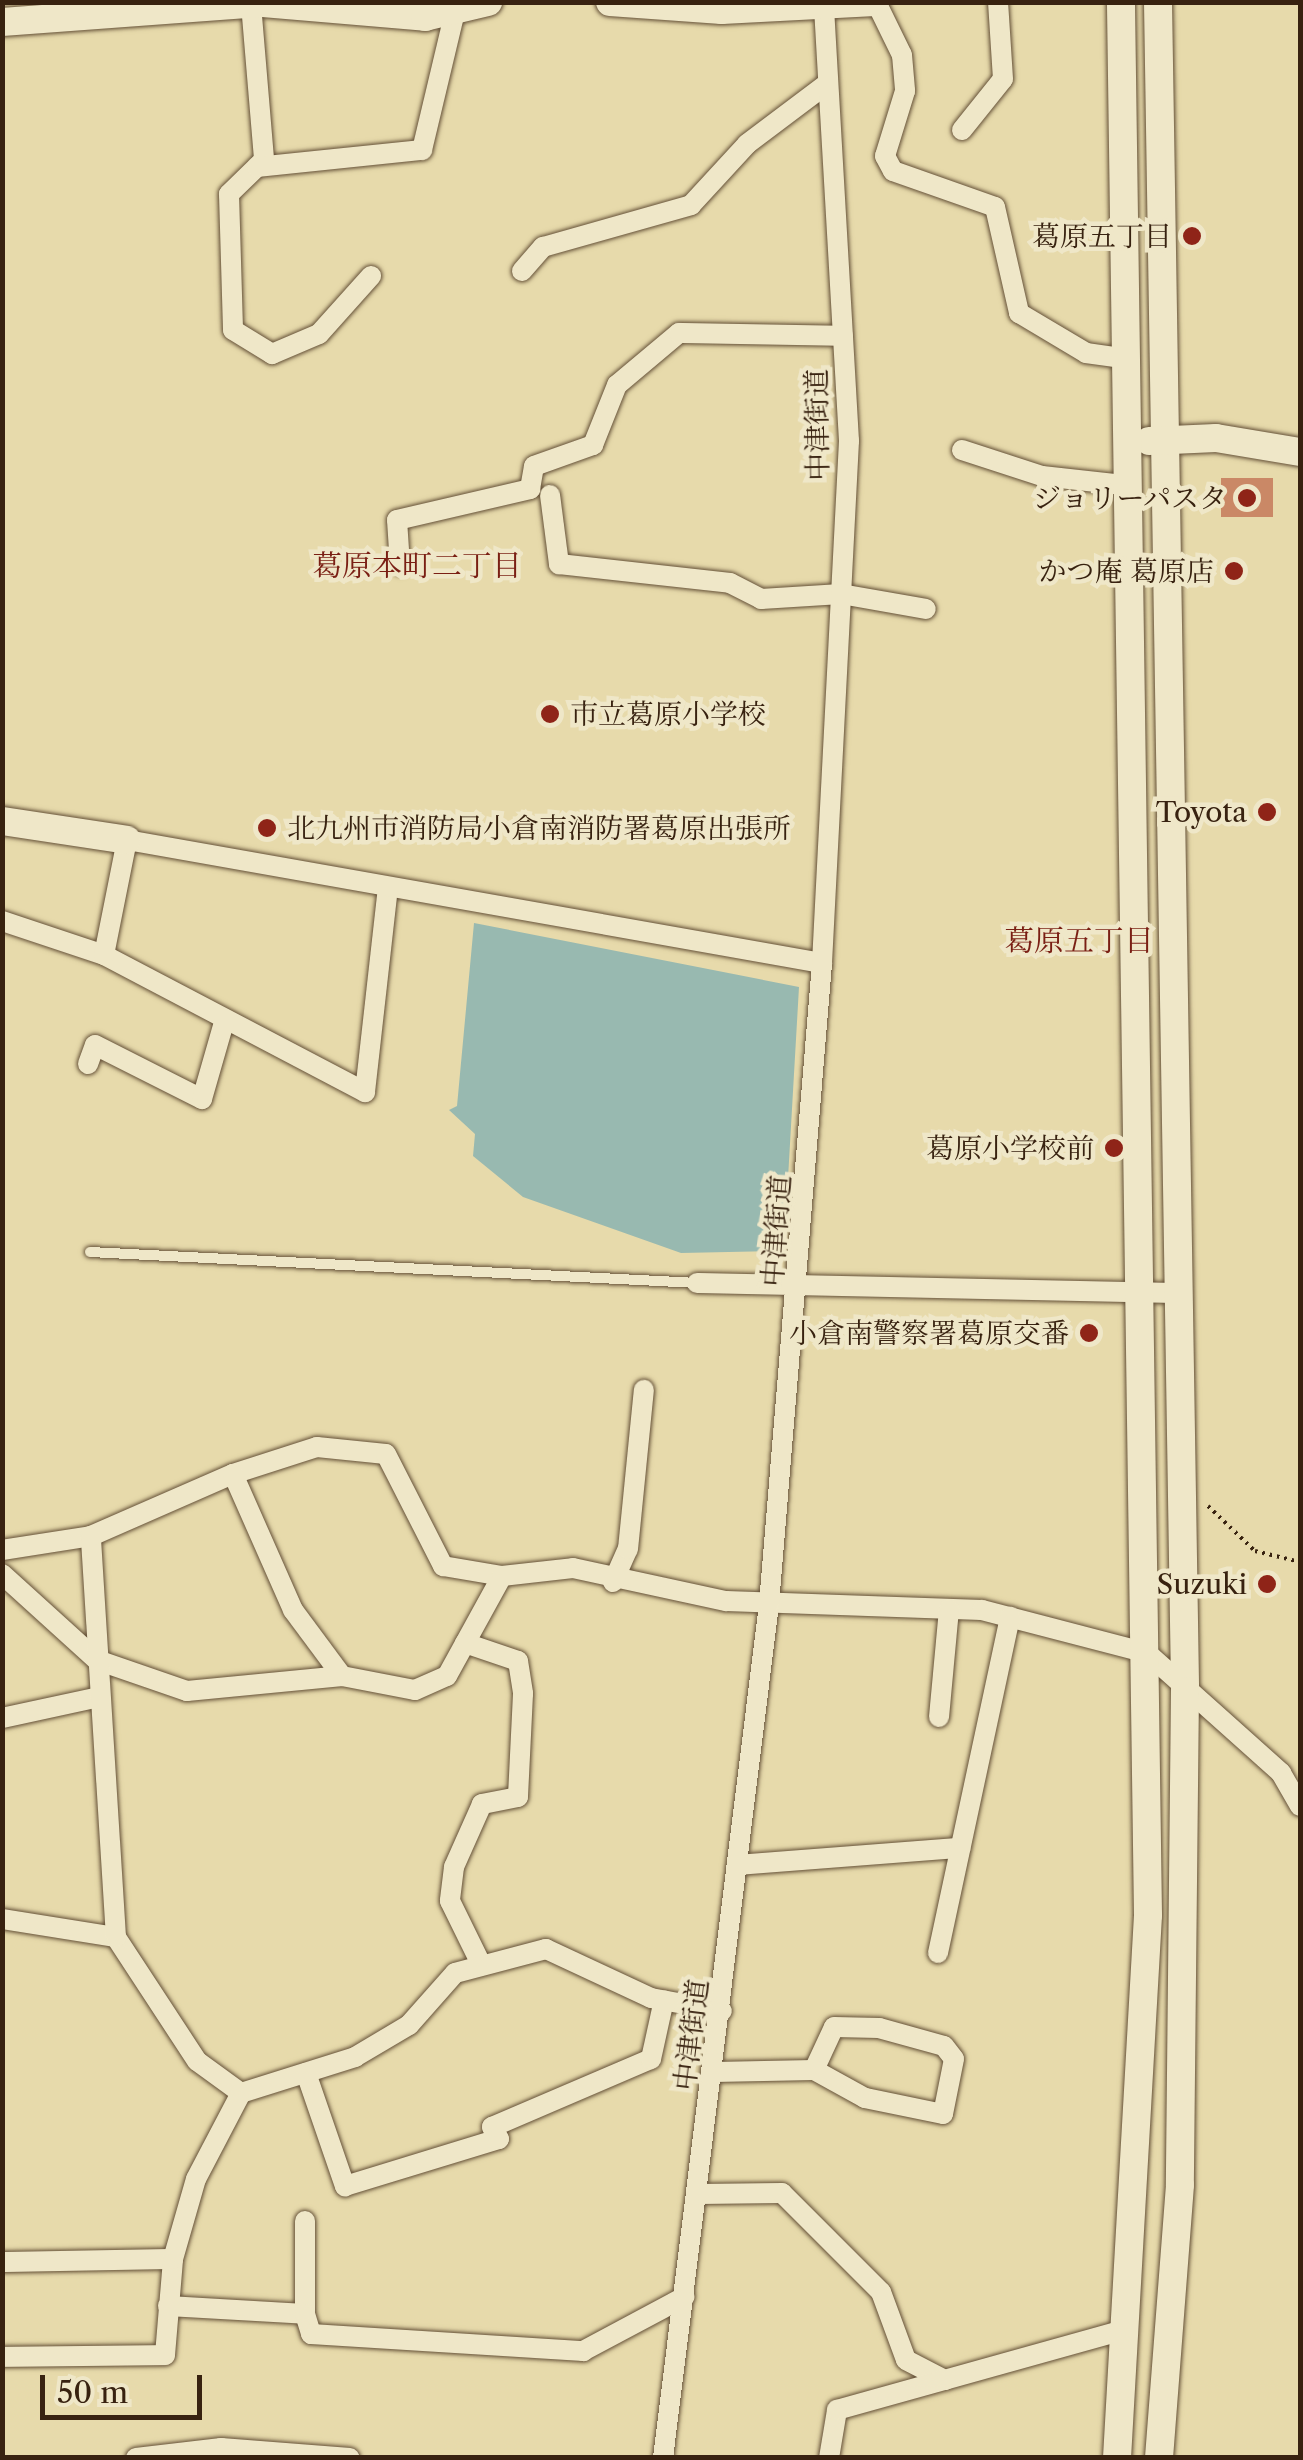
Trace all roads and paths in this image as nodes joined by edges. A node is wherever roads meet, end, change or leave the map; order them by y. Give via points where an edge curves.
1 (488, 2) edge
2 (610, 2) edge
3 (875, 2) edge
4 (998, 2) edge
5 (1122, 2) edge
6 (1158, 2) edge
7 (250, 4) edge
8 (824, 4) edge
9 (111, 10) edge
10 (455, 11) junction
11 (2, 22) edge
12 (828, 83) junction
13 (962, 130) dead end
14 (258, 166) junction
15 (522, 271) dead end
16 (371, 276) dead end
17 (843, 336) junction
18 (1123, 358) junction
19 (1164, 440) junction
20 (1124, 442) junction
21 (962, 450) dead end
22 (1300, 452) edge
23 (1124, 485) junction
24 (550, 495) dead end
25 (400, 565) dead end
26 (841, 594) junction
27 (926, 609) dead end
28 (2, 821) edge
29 (127, 840) junction
30 (388, 887) junction
31 (2, 922) edge
32 (104, 955) junction
33 (822, 963) junction
34 (225, 1019) junction
35 (88, 1064) dead end
36 (90, 1252) dead end
37 (800, 1280) junction
38 (697, 1283) joint
39 (1136, 1290) junction
40 (1177, 1293) junction
41 (644, 1390) dead end
42 (233, 1474) junction
43 (1181, 1478) junction
44 (91, 1536) junction
45 (2, 1550) edge
46 (1300, 1562) edge
47 (2, 1574) edge
48 (502, 1576) junction
49 (614, 1582) junction
50 (769, 1604) junction
51 (949, 1609) junction
52 (1010, 1617) junction
53 (464, 1643) junction
54 (1147, 1653) junction
55 (96, 1660) junction
56 (342, 1676) junction
57 (1185, 1691) junction
58 (99, 1696) junction
59 (2, 1718) edge
60 (939, 1718) dead end
61 (1300, 1806) edge
62 (960, 1848) junction
63 (737, 1865) junction
64 (2, 1919) edge
65 (116, 1937) junction
66 (938, 1953) dead end
67 (481, 1964) junction
68 (664, 2000) junction
69 (722, 2011) junction
70 (814, 2070) junction
71 (714, 2072) junction
72 (306, 2073) junction
73 (241, 2093) junction
74 (699, 2194) junction
75 (305, 2221) dead end
76 (173, 2259) junction
77 (2, 2262) edge
78 (684, 2297) junction
79 (168, 2306) junction
80 (305, 2314) junction
81 (1126, 2329) junction
82 (2, 2357) edge
83 (945, 2380) junction
84 (136, 2458) edge
85 (350, 2458) edge
86 (664, 2458) edge
87 (829, 2458) edge
88 (1117, 2458) edge
89 (1160, 2458) edge

1 - 10 street
2 - 8 street
3 - 8 street
3 - 18 street via 902,55 905,91 885,156 894,171 994,207 1019,313 1086,353
4 - 13 street via 1003,78
5 - 18 street
6 - 19 street
7 - 9 street
7 - 10 street
7 - 14 street
8 - 12 street, 中津街道
9 - 11 street
10 - 14 street via 422,150
12 - 15 street via 747,144 691,205 542,247
12 - 17 street, 中津街道
14 - 16 street via 229,194 233,330 272,354 320,334
17 - 25 street via 679,333 617,386 592,445 534,466 530,489 396,520
17 - 26 street, 中津街道
18 - 20 street
19 - 20 street
19 - 22 street via 1216,438
19 - 40 street
20 - 23 street
21 - 23 street via 1042,476
23 - 39 street
24 - 26 street via 559,564 730,583 761,600
26 - 27 street
26 - 33 street, 中津街道
28 - 29 street
29 - 30 street
29 - 32 street
30 - 33 street
30 - 34 street via 365,1092
31 - 32 street
32 - 34 street
33 - 37 street, 中津街道
34 - 35 street via 202,1099 94,1045
36 - 38 lane
37 - 38 street
37 - 39 street
37 - 50 street, 中津街道
39 - 40 street
39 - 54 street
40 - 43 street
41 - 49 street via 628,1548
42 - 44 street
42 - 48 street via 317,1448 386,1454 443,1566
42 - 56 street via 292,1610
43 - 46 path via 1254,1552
43 - 57 street
44 - 45 street
44 - 55 street
47 - 55 street
48 - 49 street via 573,1568
48 - 53 street
49 - 50 street
50 - 51 street
50 - 63 street, 中津街道
51 - 52 street
51 - 60 street
52 - 54 street
52 - 62 street
53 - 56 street via 447,1676 415,1690
53 - 67 street via 518,1661 523,1694 518,1797 482,1804 454,1867 450,1901
54 - 57 street
54 - 81 street via 1148,1916
55 - 56 street via 188,1690
55 - 58 street
57 - 61 street via 1282,1773
57 - 89 street via 1180,2185
58 - 59 street
58 - 65 street
62 - 63 street
62 - 66 street
63 - 69 street, 中津街道
64 - 65 street
65 - 73 street via 197,2061
67 - 68 street via 546,1949
67 - 72 street via 455,1973 409,2025
68 - 69 street
68 - 72 street via 650,2059 492,2128 499,2139 346,2186
69 - 71 street, 中津街道
70 - 70 street via 834,2026 879,2028 944,2046 954,2060 943,2114 865,2098
70 - 71 street
71 - 74 street, 中津街道
72 - 73 street
73 - 76 street via 196,2179
74 - 78 street, 中津街道
74 - 83 street via 782,2193 881,2292 906,2360
75 - 80 street
76 - 77 street
76 - 79 street
78 - 80 street via 584,2351 311,2334
78 - 86 street, 中津街道
79 - 80 street
79 - 82 street via 165,2355
81 - 83 street
81 - 88 street
83 - 87 street via 837,2410
84 - 85 street via 221,2448

